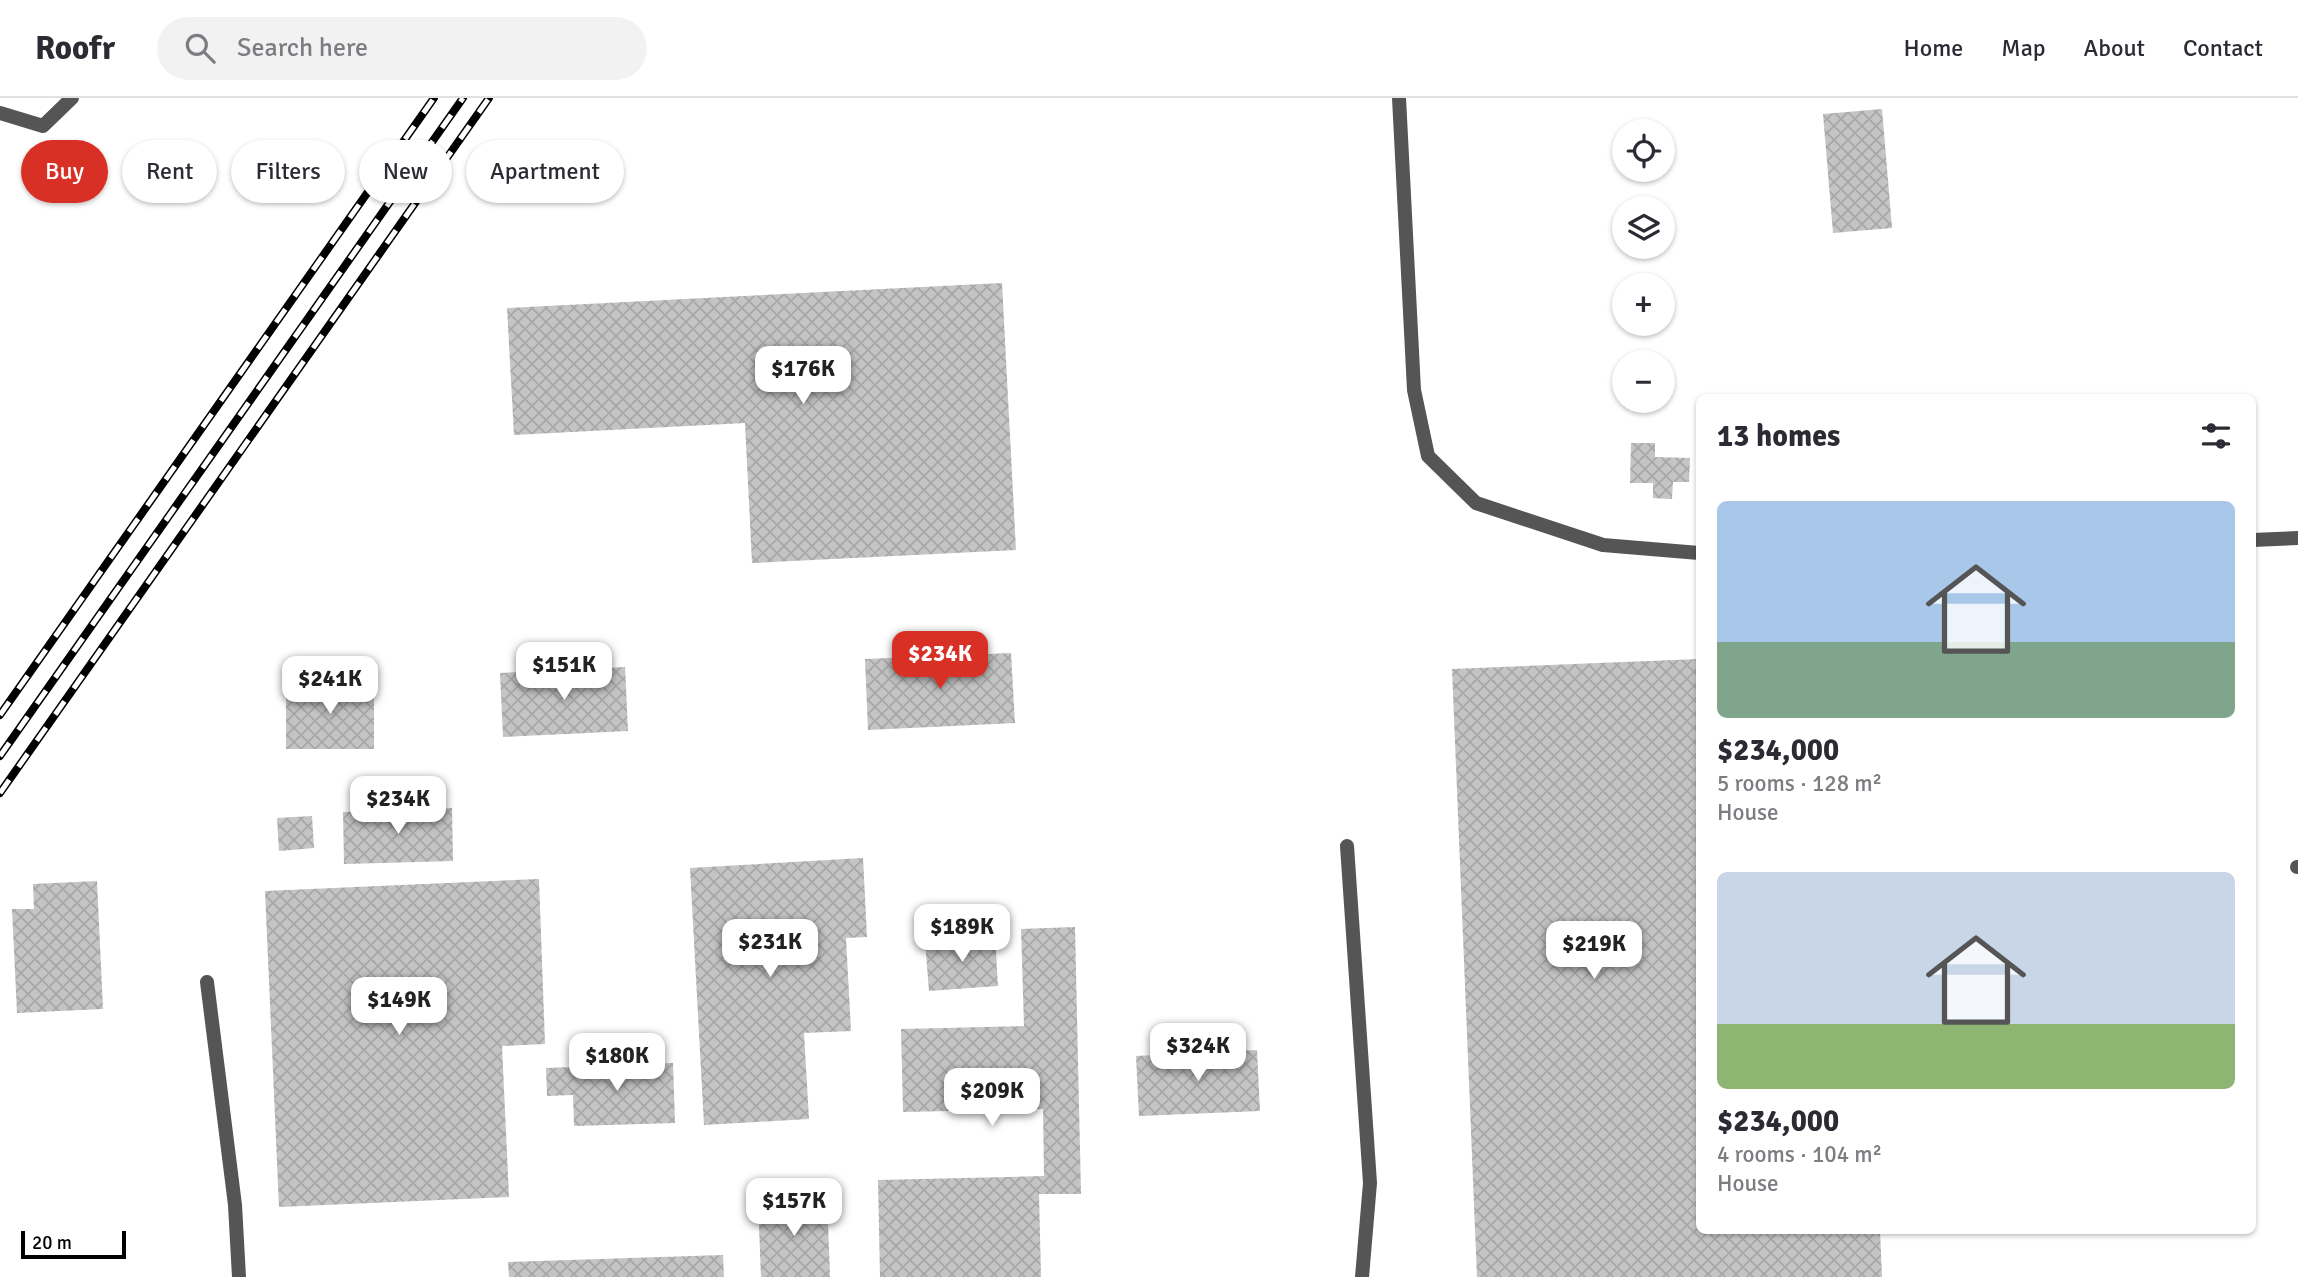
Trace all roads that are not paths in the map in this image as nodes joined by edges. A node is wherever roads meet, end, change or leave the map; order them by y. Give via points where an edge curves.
1 (72, 98) edge
2 (1399, 98) edge
3 (0, 113) edge
4 (2298, 538) edge
5 (2256, 540) edge
6 (1696, 553) edge
7 (1347, 846) dead end
8 (207, 982) dead end
9 (239, 1277) edge
10 (1362, 1277) edge

1 - 3 lane via 43,126
2 - 6 lane via 1414,390 1428,456 1476,503 1603,545
4 - 5 lane
7 - 10 lane via 1370,1183
8 - 9 lane via 235,1205

